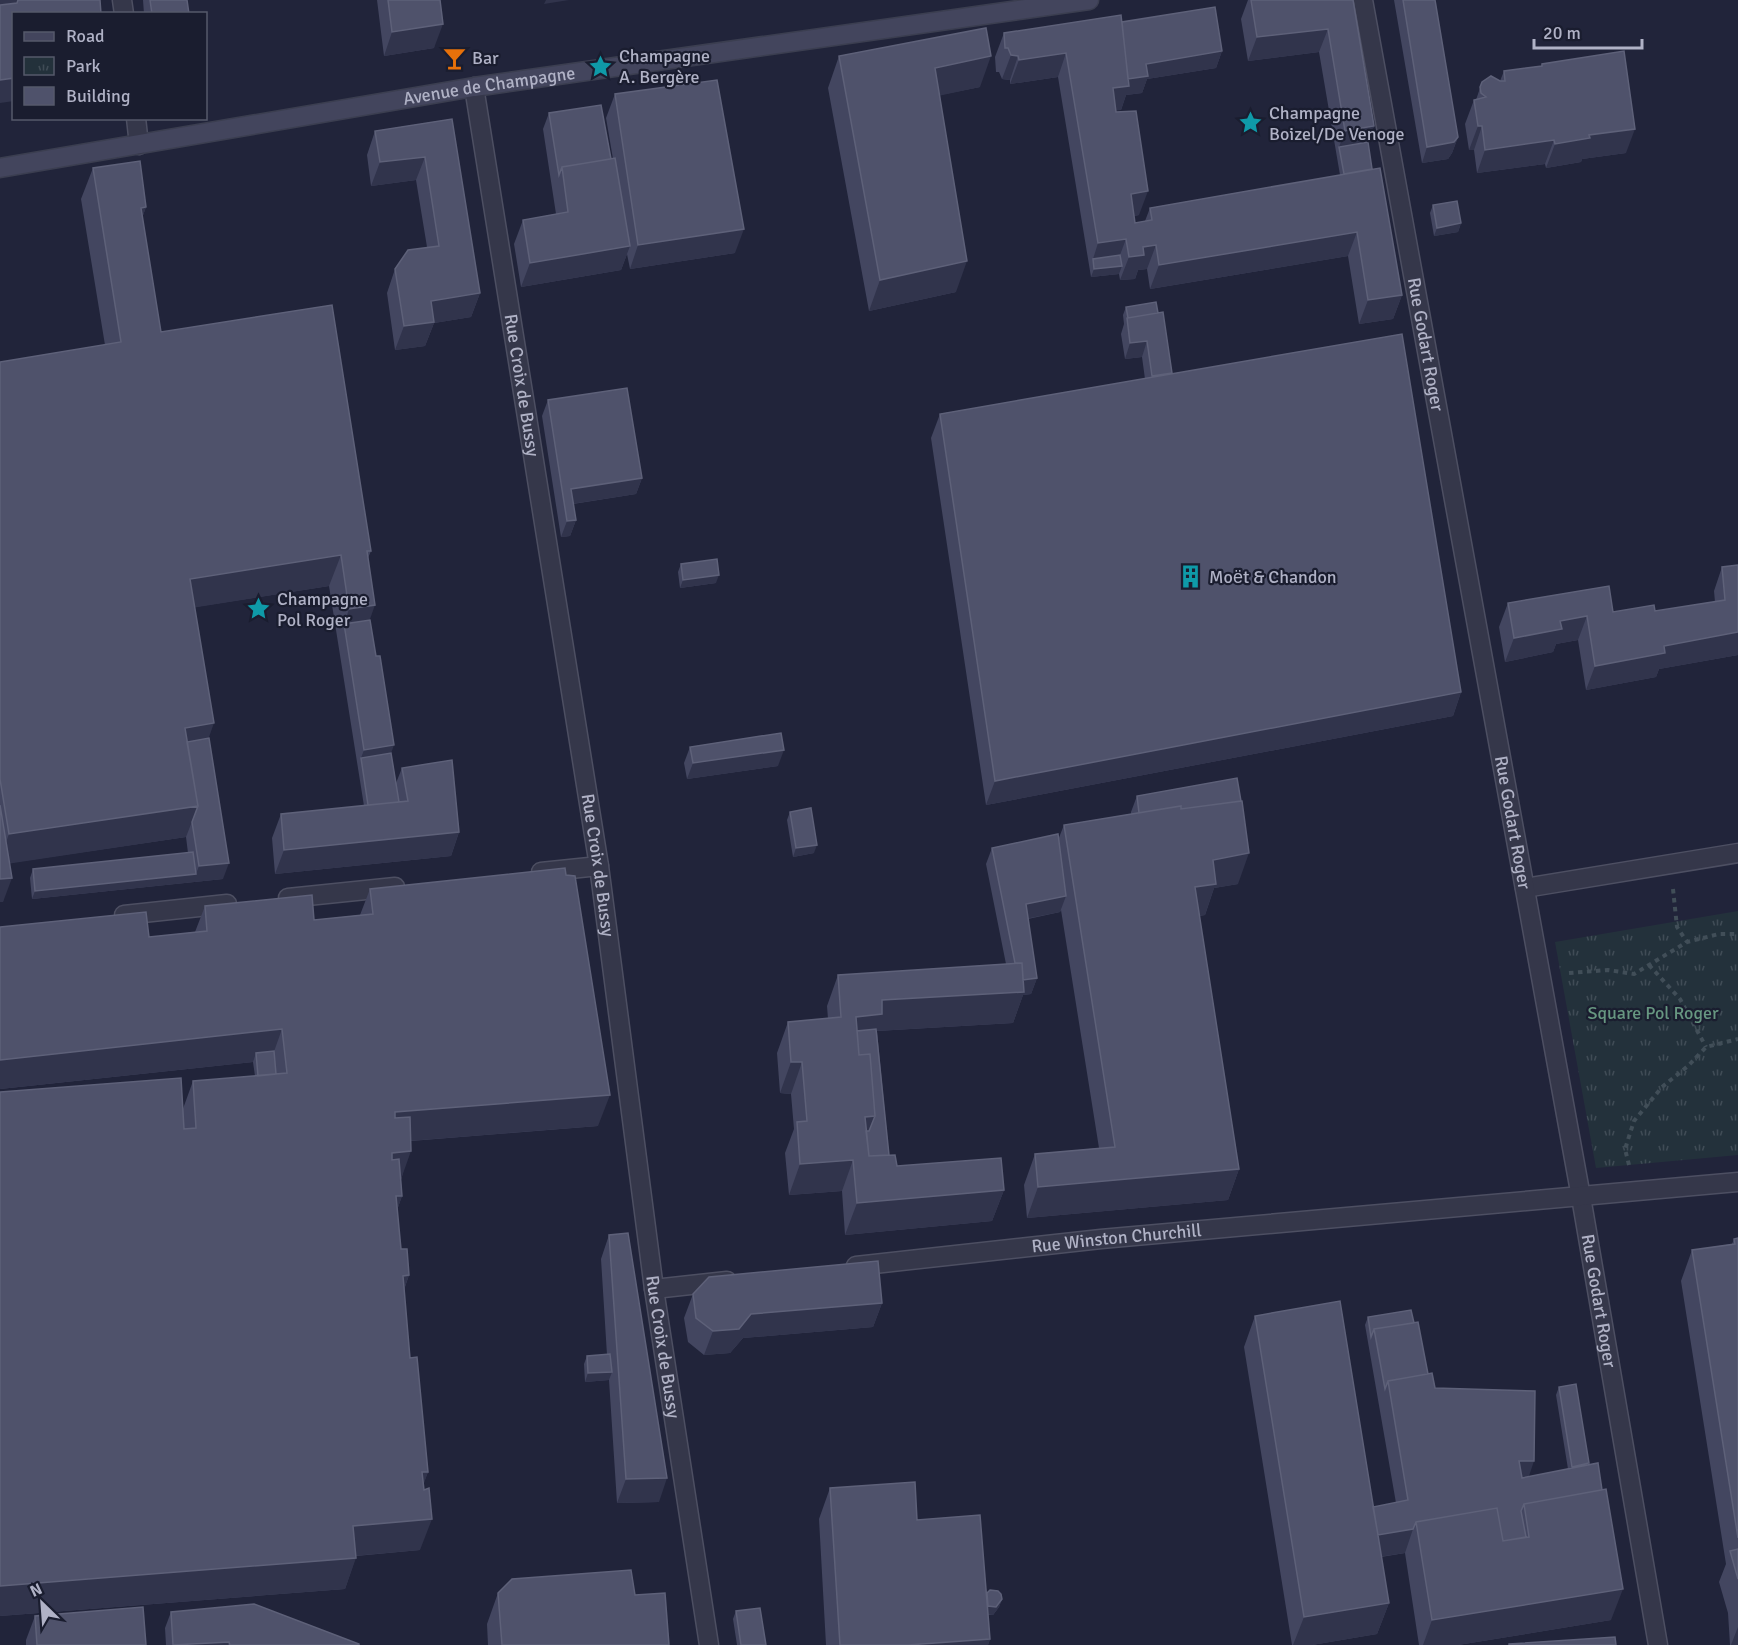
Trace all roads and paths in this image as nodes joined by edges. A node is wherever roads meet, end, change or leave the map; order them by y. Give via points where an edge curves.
1 (1089, 0) edge
2 (1363, 0) edge
3 (474, 87) junction
4 (136, 120) edge
5 (139, 145) junction
6 (0, 168) edge
7 (1738, 853) edge
8 (1670, 864) junction
9 (599, 866) junction
10 (529, 873) edge
11 (411, 886) edge
12 (1525, 888) junction
13 (270, 900) edge
14 (247, 902) edge
15 (106, 917) edge
16 (1738, 934) edge
17 (1687, 942) junction
18 (1649, 965) junction
19 (1541, 976) junction
20 (1738, 1039) edge
21 (1706, 1047) junction
22 (1738, 1182) edge
23 (1635, 1192) junction
24 (1581, 1197) junction
25 (842, 1268) edge
26 (748, 1278) edge
27 (654, 1289) junction
28 (709, 1645) edge
29 (1658, 1645) edge

1 - 3 main road, Avenue de Champagne
2 - 12 street, Rue Godart Roger
3 - 5 main road, Avenue de Champagne
3 - 9 street, Rue Croix de Bussy
4 - 5 street
5 - 6 main road, Avenue de Champagne
7 - 8 street
8 - 12 street
8 - 17 path via 1677,927
9 - 10 street
9 - 27 street, Rue Croix de Bussy
11 - 13 street
12 - 19 street, Rue Godart Roger
14 - 15 street
16 - 17 path
17 - 18 path
18 - 19 path via 1634,974 1608,970
18 - 21 path via 1680,999
19 - 24 street, Rue Godart Roger
20 - 21 path
21 - 23 path via 1662,1087 1634,1121 1625,1149
22 - 23 street, Rue Winston Churchill
23 - 24 street, Rue Winston Churchill
24 - 25 street, Rue Winston Churchill via 1101,1239
24 - 29 street, Rue Godart Roger
26 - 27 street
27 - 28 street, Rue Croix de Bussy

